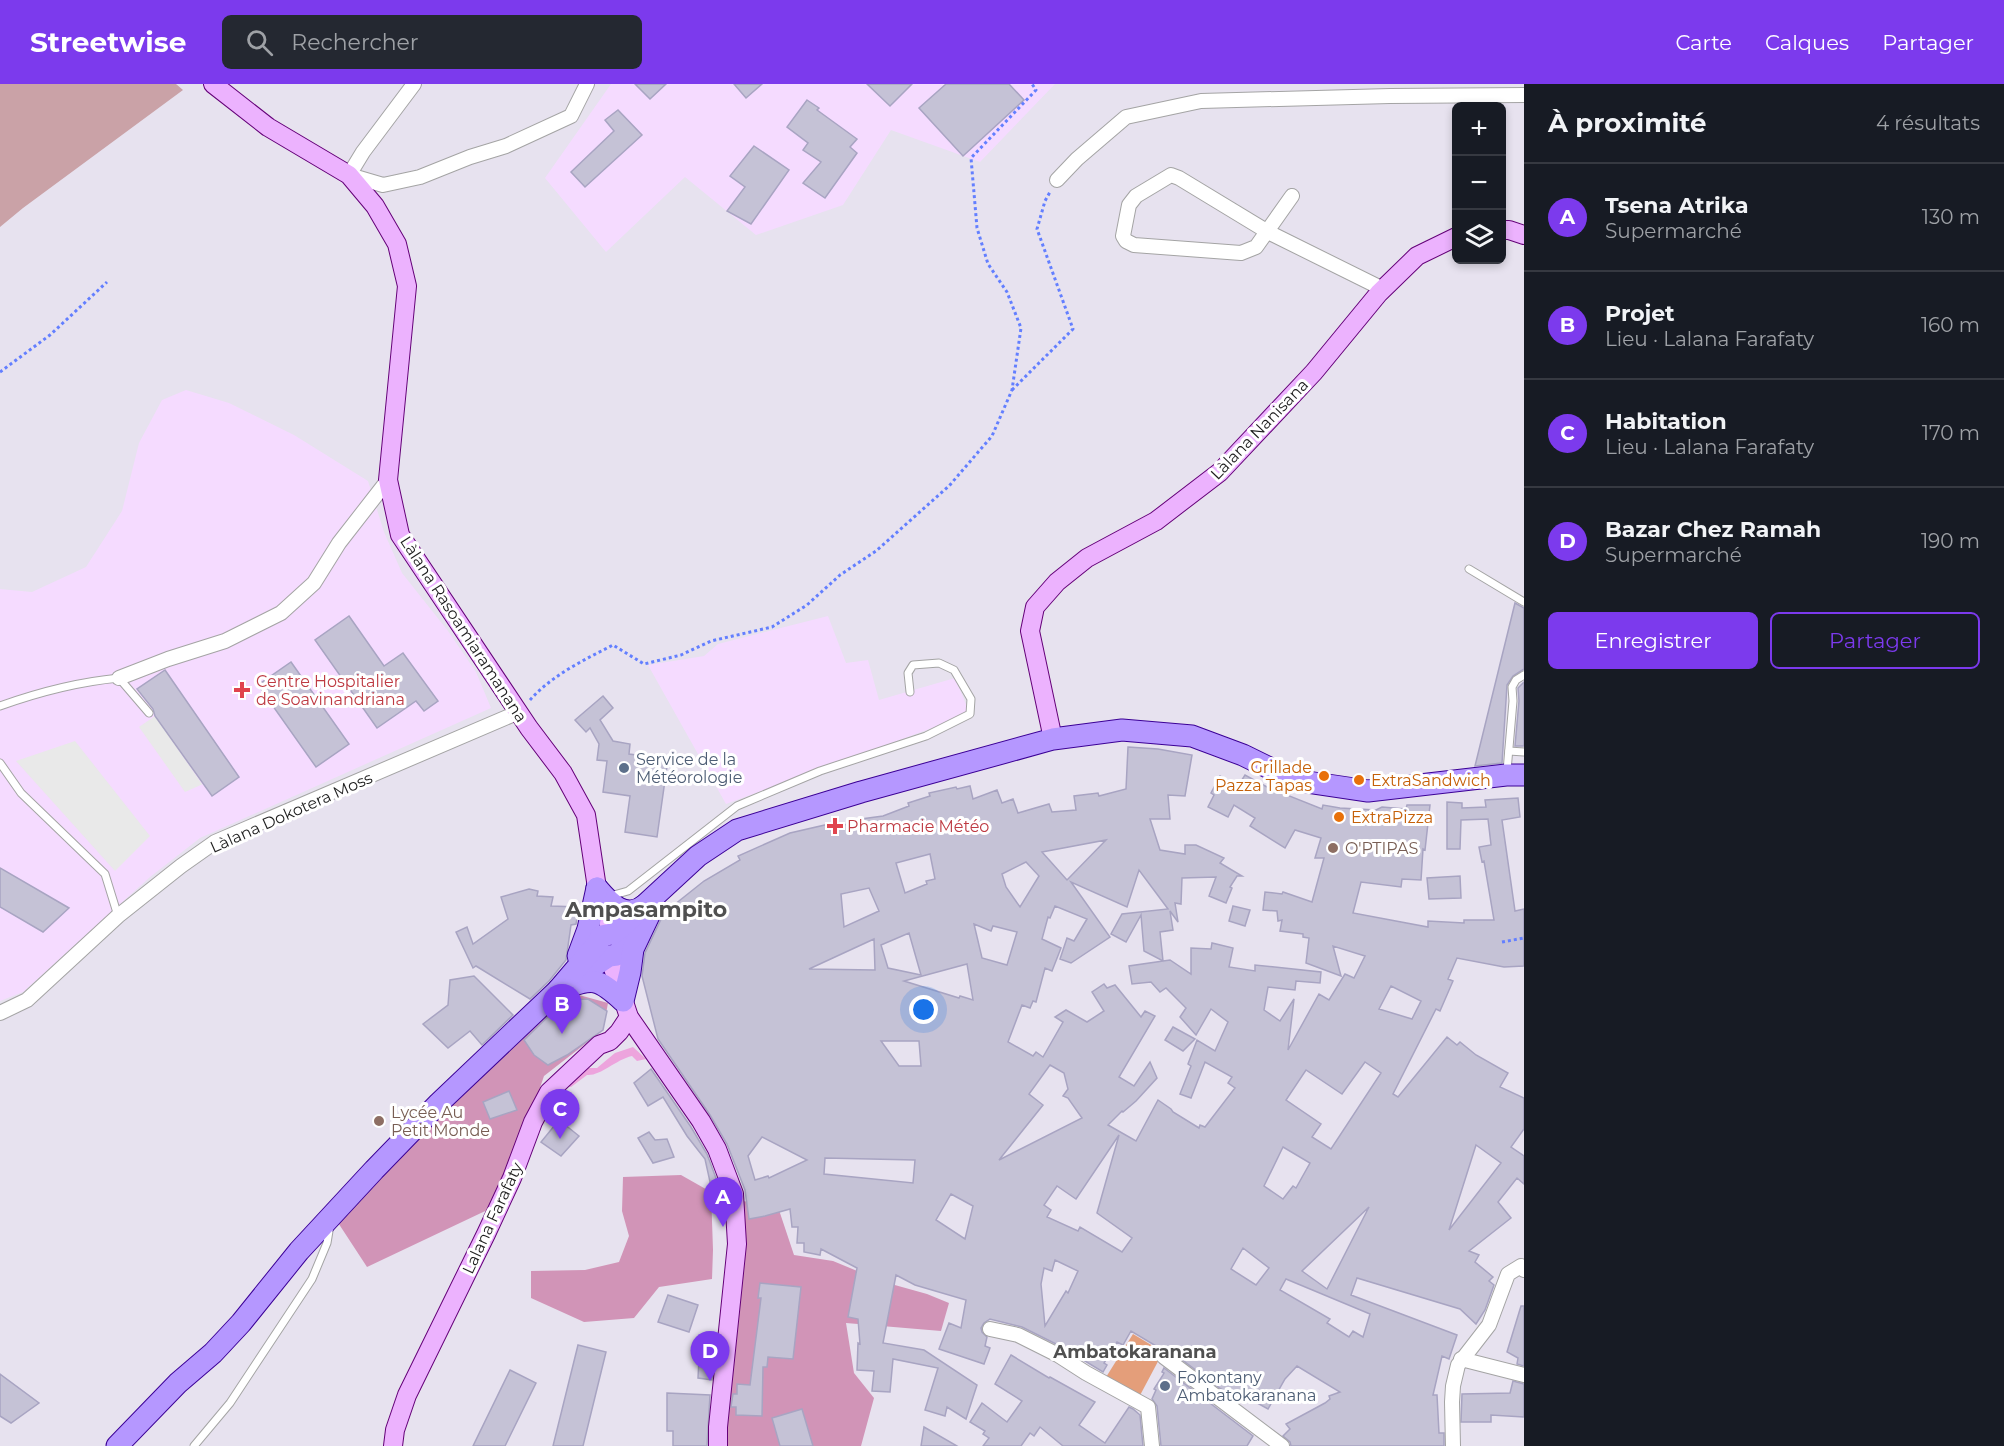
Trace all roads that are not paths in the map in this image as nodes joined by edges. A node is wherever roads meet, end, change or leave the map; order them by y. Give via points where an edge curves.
1 (213, 84) edge
2 (414, 84) edge
3 (587, 84) edge
4 (1390, 90) edge
5 (1524, 95) edge
6 (348, 175) junction
7 (1058, 180) road end
8 (1292, 196) dead end
9 (1268, 232) junction
10 (1452, 239) edge
11 (1383, 289) junction
12 (388, 480) junction
13 (1469, 569) dead end
14 (1524, 602) edge
15 (1524, 675) edge
16 (119, 678) junction
17 (910, 692) dead end
18 (0, 706) edge
19 (519, 712) junction
20 (148, 713) dead end
21 (1053, 739) junction
22 (1509, 752) junction
23 (1524, 752) edge
24 (0, 763) edge
25 (1515, 775) edge
26 (664, 853) dead end
27 (669, 861) junction
28 (601, 892) junction
29 (660, 893) junction
30 (118, 916) junction
31 (610, 945) junction
32 (558, 990) junction
33 (626, 1009) junction
34 (0, 1013) edge
35 (333, 1215) junction
36 (1524, 1270) edge
37 (990, 1329) dead end
38 (1164, 1357) dead end
39 (1461, 1359) junction
40 (1524, 1376) edge
41 (117, 1446) edge
42 (194, 1446) edge
43 (393, 1446) edge
44 (718, 1446) edge
45 (1152, 1446) edge
46 (1282, 1446) edge
47 (1453, 1446) edge

1 - 6 main road, Làlana Rasoamiaramanana via 268,128
2 - 6 street
3 - 6 street via 571,116 506,146 420,177 383,185
4 - 5 street
4 - 7 street via 1201,101 1126,117
6 - 12 main road, Làlana Rasoamiaramanana via 375,206 398,244 407,286
8 - 9 street
9 - 9 street via 1171,176 1136,196 1129,205 1123,236 1134,245 1241,254 1256,248
9 - 11 street
10 - 11 main road, Làlana Nanisana via 1417,256
11 - 21 main road, Làlana Nanisana via 1314,372 1220,472 1156,521 1087,558 1057,582 1035,607 1030,631
12 - 16 street via 339,543 314,583 281,613 225,641
12 - 19 main road, Làlana Rasoamiaramanana via 400,535
13 - 14 lane
15 - 22 lane via 1512,687
16 - 18 lane via 35,693
16 - 20 lane
17 - 27 lane via 908,673 913,665 939,663 954,670 971,699 970,714 926,736 820,771 737,806
19 - 28 main road, Làlana Rasoamiaramanana via 563,773 586,815
19 - 30 street, Làlana Dokotera Moss via 215,843
21 - 25 main road via 1122,730 1192,736 1294,780 1368,791
21 - 29 main road via 737,830 703,852
22 - 23 lane
22 - 25 lane
24 - 30 lane via 21,793 105,874
26 - 27 lane
27 - 28 lane via 628,891
28 - 29 main road via 617,909 628,910 641,909
28 - 31 main road, Làlana Rasoamiaramanana
28 - 32 main road via 578,955
29 - 31 main road
29 - 33 main road via 633,949
30 - 34 street, Làlana Dokotera Moss via 27,1000
31 - 32 main road
31 - 33 main road, Làlana Rasoamiaramanana
32 - 33 main road via 596,981 606,985
32 - 35 main road via 439,1103
33 - 43 main road, Lalana Farafaty via 620,1032 599,1045 549,1092 533,1122 496,1214 406,1395
33 - 44 main road via 701,1121 717,1149 734,1194 737,1244
35 - 41 main road via 213,1353
35 - 42 lane via 327,1243 312,1279 230,1403
36 - 39 street via 1521,1266 1508,1274 1489,1325
37 - 45 street via 1018,1335 1148,1407
38 - 46 street
39 - 40 street
39 - 47 street via 1453,1386

